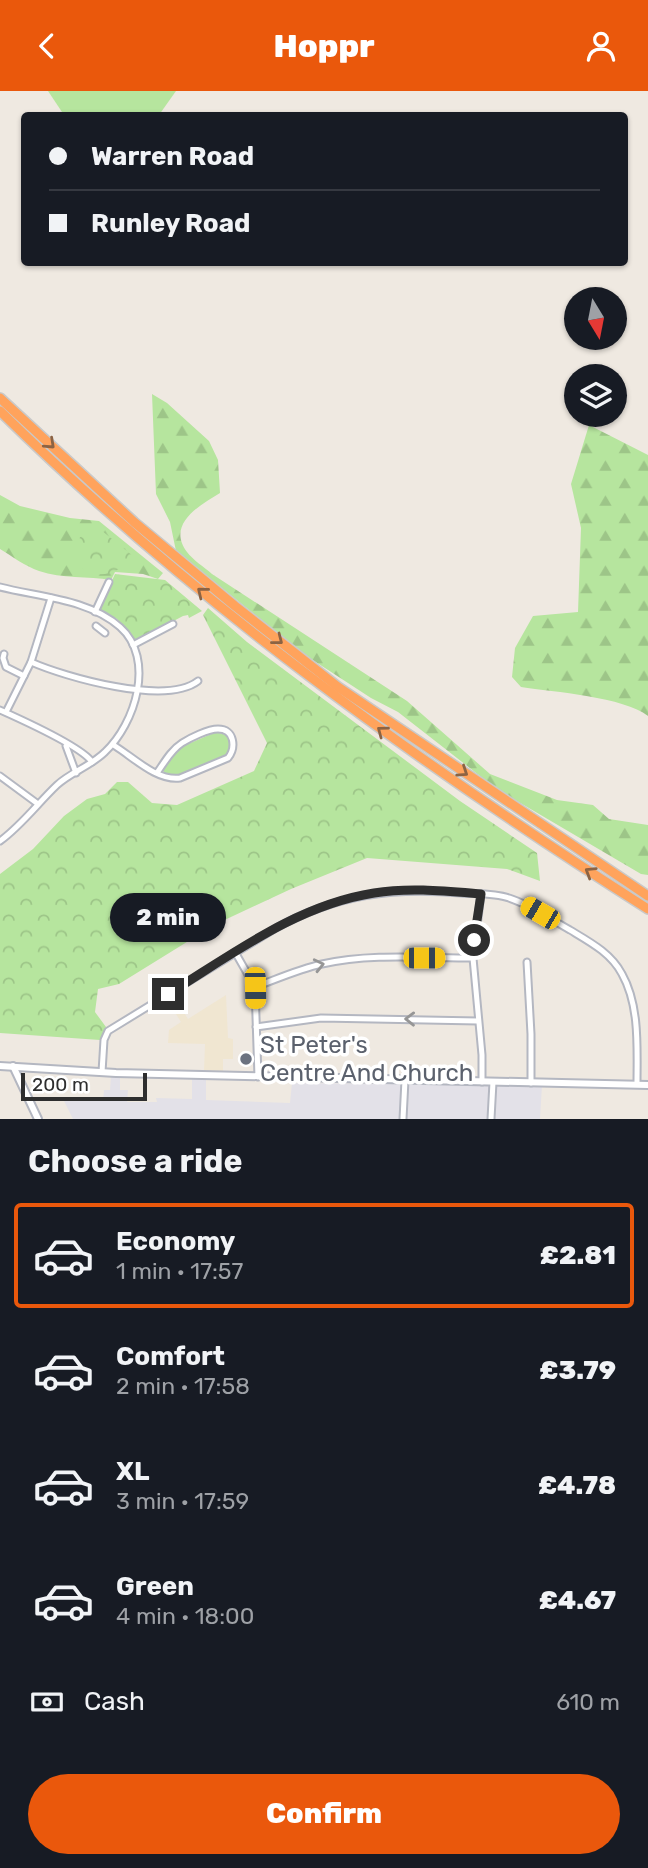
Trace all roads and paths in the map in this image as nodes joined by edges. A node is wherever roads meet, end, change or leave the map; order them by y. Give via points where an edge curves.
1 (0, 398) edge
2 (0, 411) edge
3 (109, 582) dead end
4 (0, 587) edge
5 (51, 598) junction
6 (95, 612) junction
7 (108, 619) junction
8 (173, 624) dead end
9 (101, 629) dead end
10 (133, 645) junction
11 (4, 654) dead end
12 (31, 662) junction
13 (24, 676) junction
14 (198, 681) dead end
15 (137, 688) junction
16 (3, 711) edge
17 (65, 743) junction
18 (113, 744) junction
19 (92, 762) junction
20 (76, 773) junction
21 (157, 773) junction
22 (0, 776) edge
23 (38, 804) junction
24 (0, 841) edge
25 (481, 894) junction
26 (648, 896) edge
27 (648, 909) edge
28 (235, 952) junction
29 (473, 958) junction
30 (527, 962) dead end
31 (255, 988) junction
32 (478, 1021) junction
33 (256, 1027) junction
34 (0, 1066) edge
35 (13, 1066) junction
36 (102, 1072) junction
37 (258, 1077) junction
38 (405, 1080) junction
39 (482, 1082) junction
40 (493, 1082) junction
41 (531, 1083) junction
42 (637, 1084) junction
43 (648, 1085) edge
44 (38, 1119) edge
45 (403, 1119) edge
46 (491, 1119) edge

1 -> 26 highway via 134,522 338,687
27 -> 2 highway via 394,740 290,662 187,579
3 - 6 street
4 - 5 street
5 - 6 street
5 - 12 street
6 - 7 street
7 - 9 street
7 - 10 street
8 - 10 street
10 - 15 street
11 - 13 street via 6,667
12 - 13 street
12 - 15 street via 81,681
13 - 16 street
14 - 15 street via 161,691
15 - 18 street via 132,711
16 - 17 street
17 - 19 street
17 - 20 street
18 - 19 street
18 - 21 street
19 - 20 street
20 - 23 street
21 - 21 street via 180,778 228,758 233,738 216,729 183,742
22 - 23 street
23 - 24 street
25 - 28 street via 407,890 342,899 305,912
25 - 29 street
25 - 42 street via 526,904 596,945 621,971 630,991
28 - 31 street
28 - 36 street via 108,1031
31 -> 29 street via 298,970 362,958
29 - 32 street
30 - 41 street
31 - 33 street
32 -> 33 street via 321,1018
32 - 39 street
33 - 37 street
34 - 35 street
35 - 36 street
35 - 44 street
36 - 37 street
37 - 38 street
38 - 39 street
38 - 45 street
39 - 40 street
40 - 41 street
40 - 46 street
41 - 42 street
42 - 43 street

